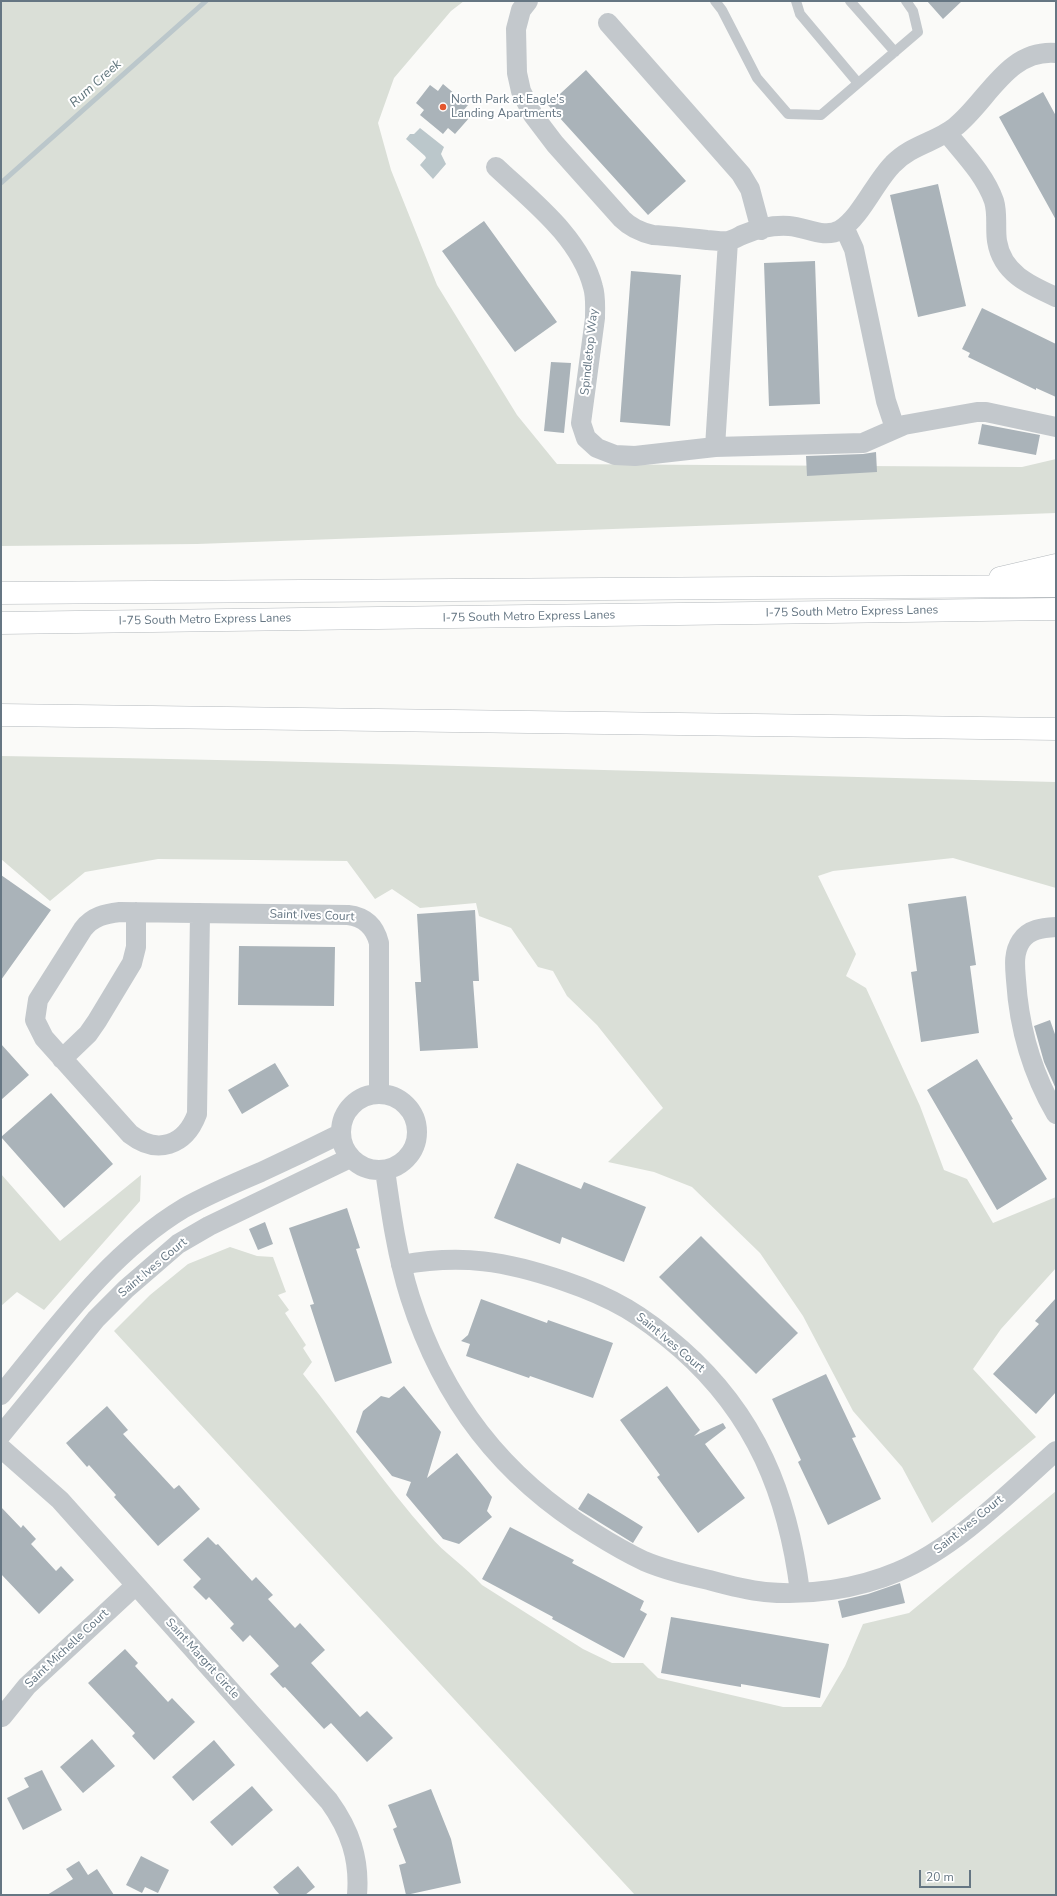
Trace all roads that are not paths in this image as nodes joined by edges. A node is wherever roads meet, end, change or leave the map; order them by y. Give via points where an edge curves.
1 (528, 1) edge
2 (715, 1) edge
3 (796, 1) edge
4 (850, 1) edge
5 (906, 1) edge
6 (608, 23) dead end
7 (895, 52) junction
8 (1056, 53) edge
9 (858, 83) junction
10 (947, 133) junction
11 (496, 167) dead end
12 (844, 227) junction
13 (761, 230) junction
14 (728, 241) junction
15 (1056, 297) edge
16 (1056, 427) edge
17 (895, 428) junction
18 (715, 447) junction
19 (1056, 565) edge
20 (1056, 586) edge
21 (966, 587) junction
22 (1, 593) edge
23 (1056, 609) edge
24 (1, 623) edge
25 (1, 715) edge
26 (1056, 729) edge
27 (136, 912) junction
28 (200, 913) junction
29 (1056, 927) edge
30 (62, 1059) junction
31 (379, 1093) junction
32 (1056, 1114) edge
33 (340, 1134) junction
34 (350, 1158) junction
35 (385, 1170) junction
36 (241, 1180) junction
37 (250, 1206) junction
38 (401, 1265) junction
39 (107, 1270) junction
40 (126, 1289) junction
41 (1, 1395) edge
42 (1, 1435) edge
43 (1, 1448) edge
44 (1056, 1451) edge
45 (136, 1585) junction
46 (800, 1592) junction
47 (2, 1718) edge
48 (357, 1895) edge

1 - 14 street via 521,10 516,29 517,73 521,91 533,116 555,144 630,227 653,235
2 - 9 lane via 757,78 788,114 820,115
3 - 9 lane via 800,14
4 - 7 lane
5 - 7 lane via 913,11 918,32
6 - 13 street via 741,174 753,197
7 - 9 lane
8 - 10 street via 1040,53 1014,65 997,80 979,104
10 - 12 street via 919,145 900,157
10 - 15 street via 989,190 996,210 1000,254 1006,264 1022,280
11 - 18 street, Spindletop Way via 564,235 589,274 595,302 595,318 581,423 586,438 597,448 624,456
12 - 13 street via 824,233 791,226
12 - 17 street via 854,249 886,401
13 - 14 street
14 - 18 street
16 - 17 street, Spindletop Way via 977,412
17 - 18 street, Spindletop Way via 863,443
19 - 21 highway
20 - 21 highway
21 - 22 highway
23 - 24 highway, I-75 South Metro Express Lanes
25 - 26 highway
27 - 28 street, Saint Ives Court
27 - 30 street via 136,947 132,963 88,1034
27 - 30 street, Saint Ives Court via 104,914 87,923 38,1000 35,1012 37,1026
28 - 30 street, Saint Ives Court via 198,1105 197,1114 188,1132 175,1142 167,1144 150,1145 136,1139
28 - 31 street, Saint Ives Court via 348,915 360,918 370,925 379,943
29 - 32 street via 1039,929 1024,937 1017,950 1015,965 1017,996 1025,1040 1038,1078
31 - 33 street via 362,1097 350,1106 342,1119
31 - 35 street via 393,1096 404,1103 413,1115 417,1128 416,1142 410,1155 398,1166
33 - 34 street via 343,1147
33 - 36 street
34 - 35 street via 366,1169
34 - 37 street, Saint Ives Court
35 - 38 street, Saint Ives Court
36 - 37 street
36 - 39 street via 184,1208
37 - 40 street, Saint Ives Court via 178,1244
38 - 46 street, Saint Ives Court via 421,1328 452,1392 471,1422 504,1463 539,1496 585,1528 646,1562 683,1574 751,1590
38 - 46 street, Saint Ives Court via 454,1258 479,1259 532,1270 614,1300 659,1331 692,1359 720,1388 742,1417 761,1450 787,1520
39 - 40 street
39 - 41 street via 60,1322
40 - 42 street, Saint Ives Court via 92,1324
43 - 45 street, Saint Margrit Circle via 60,1500
44 - 46 street, Saint Ives Court via 963,1532 927,1557 877,1580
45 - 47 street, Saint Michelle Court via 26,1686
45 - 48 street, Saint Margrit Circle via 329,1801 354,1847 358,1877

